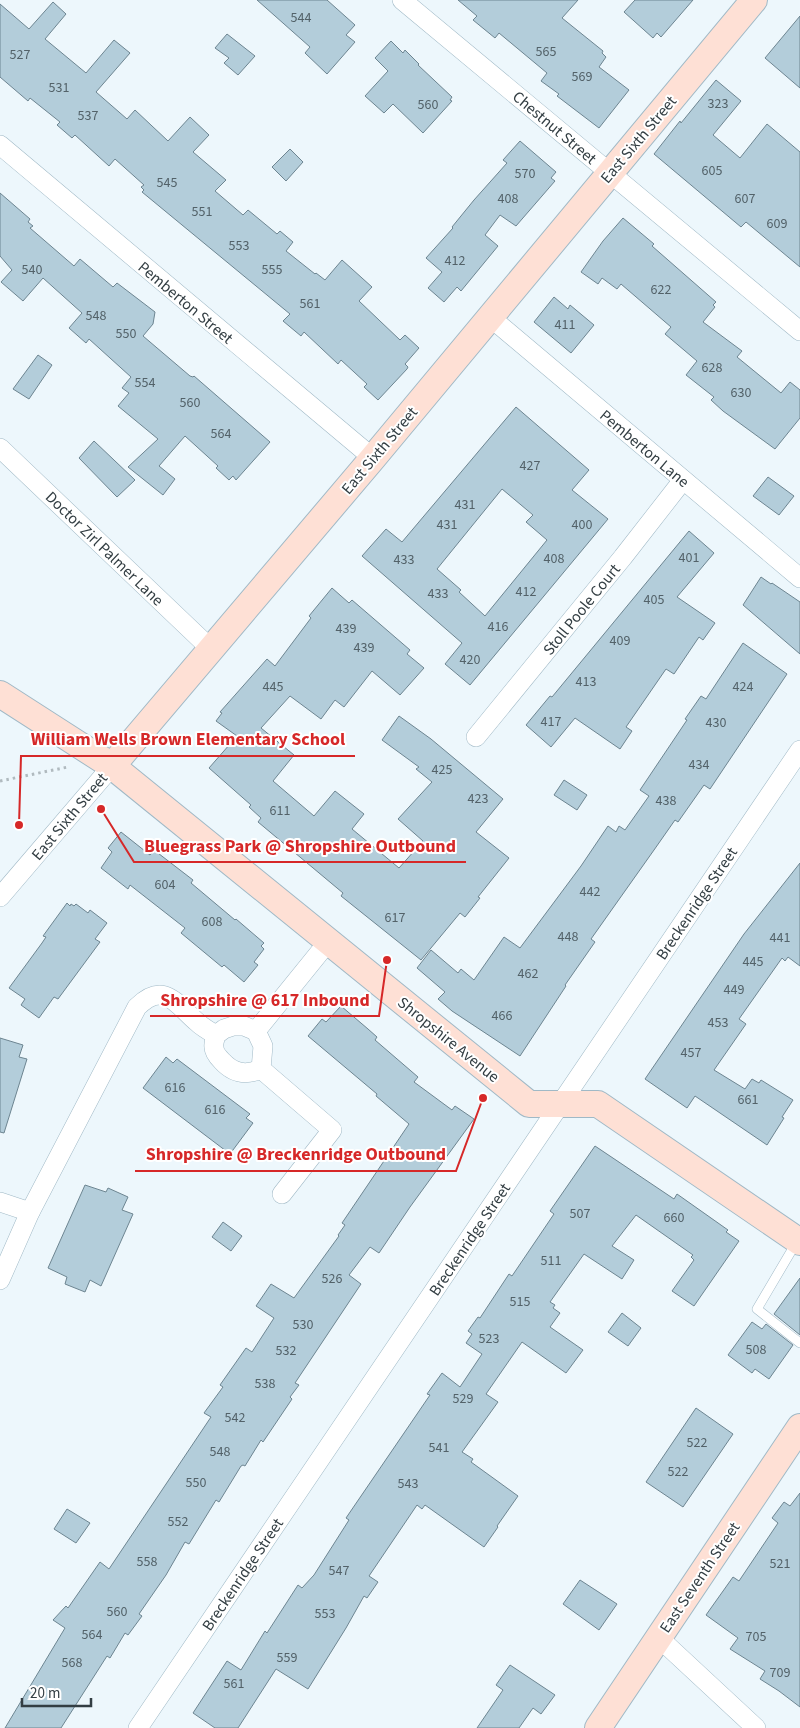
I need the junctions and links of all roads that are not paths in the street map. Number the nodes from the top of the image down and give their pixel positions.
1 (402, 0) edge
2 (754, 0) edge
3 (0, 145) edge
4 (610, 172) junction
5 (490, 318) junction
6 (800, 330) edge
7 (0, 448) edge
8 (373, 458) junction
9 (683, 480) junction
10 (800, 578) edge
11 (211, 649) junction
12 (0, 694) edge
13 (476, 737) dead end
14 (800, 750) edge
15 (112, 766) junction
16 (0, 897) edge
17 (328, 942) junction
18 (256, 1031) junction
19 (216, 1035) junction
20 (261, 1069) junction
21 (560, 1105) junction
22 (282, 1194) dead end
23 (0, 1202) edge
24 (30, 1212) junction
25 (798, 1241) edge
26 (0, 1280) edge
27 (800, 1343) edge
28 (800, 1427) edge
29 (658, 1637) junction
30 (138, 1728) edge
31 (598, 1728) edge
32 (756, 1728) edge

1 - 4 street, Chestnut Street
2 - 4 street, East Sixth Street
3 - 8 street, Pemberton Street
4 - 5 street, East Sixth Street
4 - 6 street, Chestnut Street
5 - 8 street, East Sixth Street
5 - 9 street, Pemberton Lane
7 - 11 street, Doctor Zirl Palmer Lane
8 - 11 street, East Sixth Street
9 - 10 street, Pemberton Lane
9 - 13 street, Stoll Poole Court
11 - 15 street, East Sixth Street
12 - 15 street, Shropshire Avenue
14 - 21 street, Breckenridge Street
15 - 16 street, East Sixth Street
15 - 17 street, Shropshire Avenue
17 - 18 street
17 - 21 street, Shropshire Avenue
18 - 19 street
18 - 20 street
19 - 20 street
19 - 24 street
20 - 22 street
21 - 25 street, Shropshire Avenue
21 - 30 street, Breckenridge Street
23 - 24 street
24 - 26 street
25 - 27 lane
28 - 29 street, East Seventh Street
29 - 31 street, East Seventh Street
29 - 32 street

